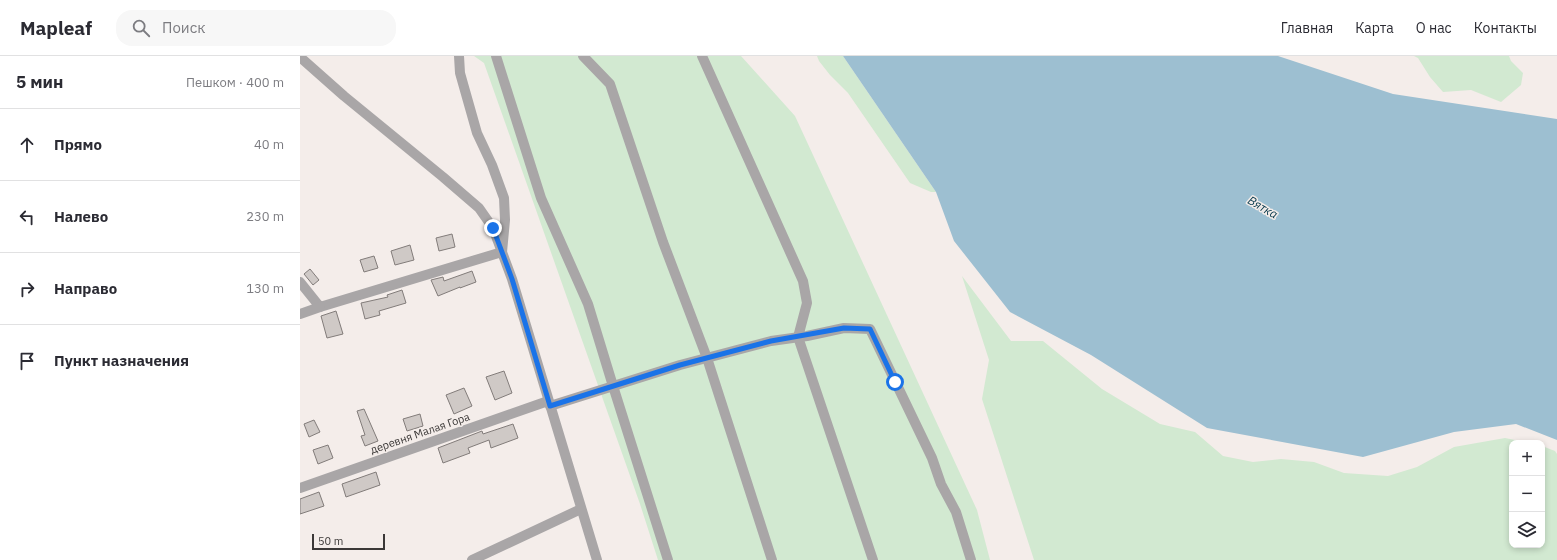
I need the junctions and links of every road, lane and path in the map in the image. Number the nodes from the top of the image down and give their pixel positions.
1 (300, 56) edge
2 (459, 56) edge
3 (496, 56) edge
4 (583, 56) edge
5 (702, 56) edge
6 (502, 252) junction
7 (300, 282) edge
8 (320, 306) junction
9 (300, 314) edge
10 (798, 337) junction
11 (707, 358) junction
12 (613, 386) junction
13 (549, 404) junction
14 (300, 488) edge
15 (581, 509) junction
16 (472, 560) edge
17 (597, 560) edge
18 (668, 560) edge
19 (772, 560) edge
20 (873, 560) edge
21 (971, 560) edge

1 - 6 street
2 - 6 street
3 - 12 street
4 - 11 street
5 - 10 street
6 - 8 street
6 - 13 street
7 - 8 street
8 - 9 street
10 - 11 street, деревня Малая Гора
10 - 20 street
10 - 21 street, деревня Малая Гора
11 - 12 street, деревня Малая Гора
11 - 19 street
12 - 13 street, деревня Малая Гора
12 - 18 street
13 - 14 street, деревня Малая Гора
13 - 15 street
15 - 16 street
15 - 17 street

